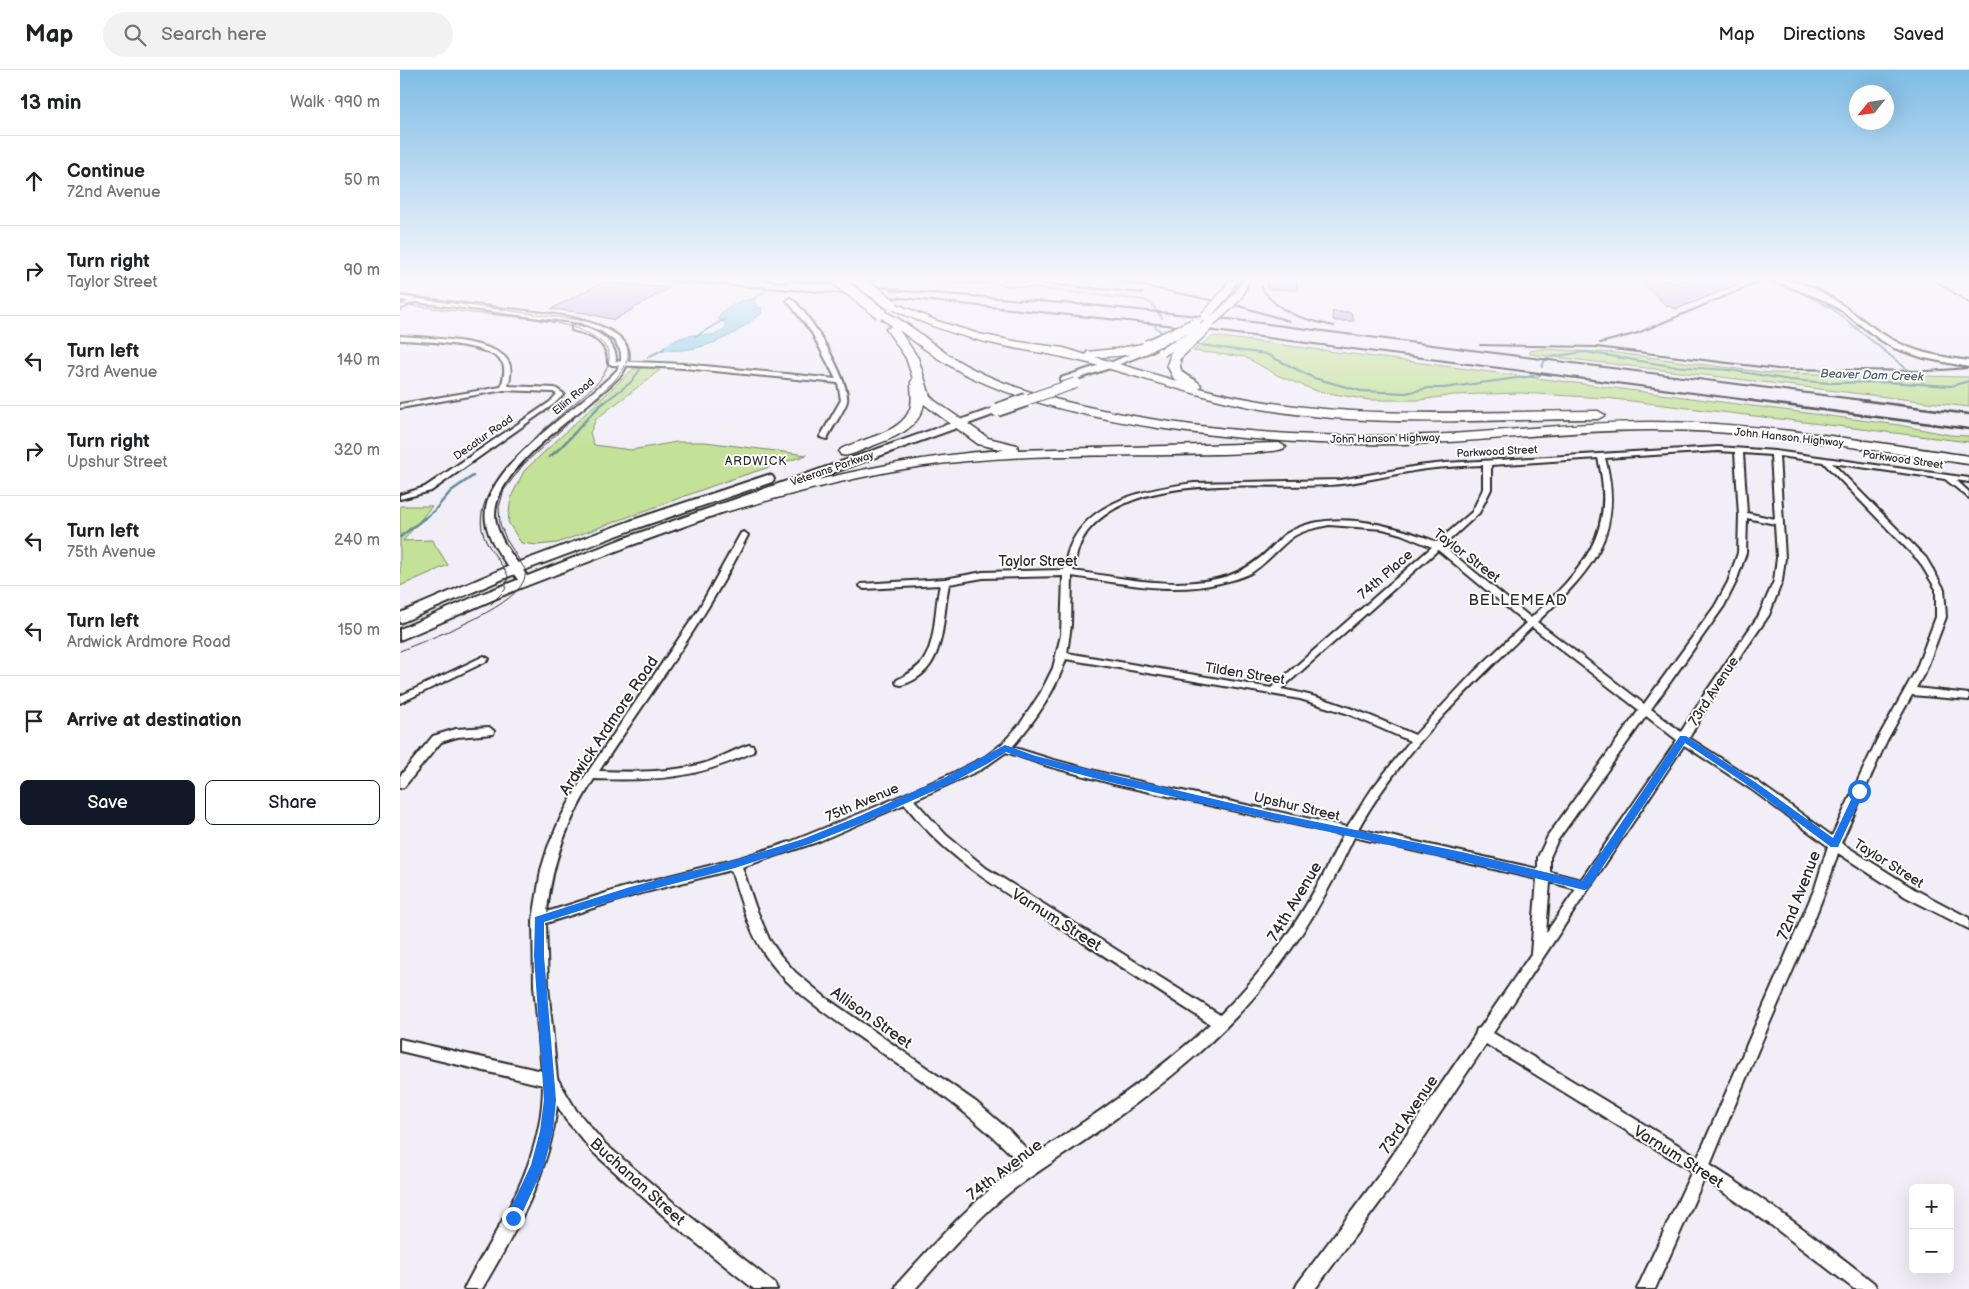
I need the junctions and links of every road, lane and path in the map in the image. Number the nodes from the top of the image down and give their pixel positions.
1 (594, 337) edge
2 (616, 337) edge
3 (818, 337) edge
4 (898, 337) edge
5 (913, 337) edge
6 (935, 337) edge
7 (971, 337) edge
8 (1169, 337) edge
9 (1188, 337) edge
10 (1195, 337) edge
11 (1882, 337) edge
12 (400, 338) edge
13 (1149, 347) junction
14 (1052, 351) junction
15 (612, 364) joint
16 (624, 364) junction
17 (1969, 364) edge
18 (1114, 366) junction
19 (916, 370) junction
20 (841, 381) junction
21 (504, 388) junction
22 (400, 406) edge
23 (1306, 411) junction
24 (1672, 418) junction
25 (954, 421) junction
26 (824, 437) dead end
27 (1419, 439) junction
28 (1969, 449) edge
29 (1739, 450) junction
30 (846, 452) junction
31 (1058, 452) junction
32 (1775, 453) junction
33 (1601, 457) junction
34 (1825, 460) junction
35 (1969, 460) edge
36 (1487, 463) junction
37 (1946, 476) junction
38 (1969, 480) edge
39 (1969, 496) edge
40 (400, 497) edge
41 (721, 508) junction
42 (1743, 515) junction
43 (1780, 523) junction
44 (744, 536) dead end
45 (1438, 546) junction
46 (517, 568) junction
47 (1068, 573) junction
48 (525, 582) junction
49 (945, 582) junction
50 (864, 586) dead end
51 (400, 618) edge
52 (1531, 622) junction
53 (400, 635) edge
54 (1062, 655) junction
55 (484, 659) dead end
56 (901, 682) dead end
57 (1273, 691) junction
58 (1908, 691) junction
59 (1969, 697) edge
60 (400, 700) edge
61 (1646, 710) junction
62 (489, 731) dead end
63 (1683, 738) junction
64 (1417, 740) junction
65 (1005, 748) junction
66 (750, 749) dead end
67 (591, 775) junction
68 (400, 784) edge
69 (907, 799) junction
70 (1351, 833) junction
71 (1835, 844) junction
72 (735, 864) junction
73 (1543, 875) junction
74 (1584, 886) junction
75 (539, 920) junction
76 (1969, 924) edge
77 (1537, 954) junction
78 (1221, 1023) junction
79 (1482, 1034) junction
80 (400, 1045) edge
81 (550, 1080) junction
82 (1032, 1166) junction
83 (1701, 1168) junction
84 (473, 1289) edge
85 (768, 1289) edge
86 (904, 1289) edge
87 (1304, 1289) edge
88 (1646, 1289) edge
89 (1868, 1289) edge

1 - 15 street
2 - 16 street
3 - 20 street
4 - 19 highway
5 - 27 highway, John Hanson Highway
6 - 24 highway, John Hanson Highway
7 - 14 highway
8 - 13 highway, bridge
9 - 18 main road, Veterans Parkway, bridge
10 - 23 highway, bridge
11 - 17 main road
12 - 21 street
13 - 14 highway
13 - 18 main road, Veterans Parkway
14 - 18 highway
15 - 16 street
16 - 20 street
16 - 46 street, Ellin Road
18 - 23 highway
18 - 25 main road, Veterans Parkway, bridge
19 - 25 highway
19 - 30 highway
20 - 26 street
21 - 22 street
21 - 40 street, Decatur Road
23 - 24 highway
24 - 28 highway, John Hanson Highway
25 - 30 main road, Veterans Parkway
25 - 31 highway
25 - 41 main road, Veterans Parkway
27 - 31 highway
27 - 35 highway, John Hanson Highway
29 - 32 street, Parkwood Street
29 - 33 street, Parkwood Street
29 - 42 street
30 - 46 main road, Veterans Parkway
31 - 41 highway
32 - 34 street, Parkwood Street
32 - 43 street, 73rd Avenue
33 - 36 street, Parkwood Street
33 - 52 street, 74th Avenue
34 - 37 street, Parkwood Street
34 - 58 street, 72nd Avenue
36 - 45 street, 74th Place
36 - 47 street, Parkwood Street
37 - 38 street, Parkwood Street
37 - 39 street
41 - 48 main road, Veterans Parkway
42 - 43 street
42 - 61 street
43 - 63 street, 73rd Avenue
44 - 67 street, Ardwick Ardmore Road
45 - 47 street, Taylor Street
45 - 52 street, Taylor Street
45 - 57 street, 74th Place
46 - 48 street, Ellin Road
46 - 51 main road, Veterans Parkway
47 - 49 street, Taylor Street
47 - 54 street, 75th Avenue
48 - 53 main road, Veterans Parkway
49 - 50 street, Taylor Street
49 - 56 street
52 - 61 street, Taylor Street
52 - 64 street, 74th Avenue
54 - 57 street, Tilden Street
54 - 65 street, 75th Avenue
55 - 60 street
57 - 64 street, Tilden Street
58 - 59 street
58 - 71 street, 72nd Avenue
61 - 63 street, Taylor Street
61 - 73 street
62 - 68 street
63 - 71 street, Taylor Street
63 - 74 street, 73rd Avenue
64 - 70 street, 74th Avenue
65 - 69 street, 75th Avenue
65 - 70 street, Upshur Street
66 - 67 street
67 - 75 street, Ardwick Ardmore Road
69 - 72 street, 75th Avenue
69 - 78 street, Varnum Street
70 - 73 street, Upshur Street
70 - 78 street, 74th Avenue
71 - 76 street, Taylor Street
71 - 83 street, 72nd Avenue
72 - 75 street, 75th Avenue
72 - 82 street, Allison Street
73 - 74 street, Upshur Street
73 - 77 street
74 - 77 street, 73rd Avenue
75 - 81 street, Ardwick Ardmore Road
77 - 79 street, 73rd Avenue
78 - 82 street, 74th Avenue
79 - 83 street, Varnum Street
79 - 87 street, 73rd Avenue
80 - 81 street
81 - 84 street, Ardwick Ardmore Road
81 - 85 street, Buchanan Street
82 - 86 street, 74th Avenue
83 - 88 street, 72nd Avenue
83 - 89 street, Varnum Street

